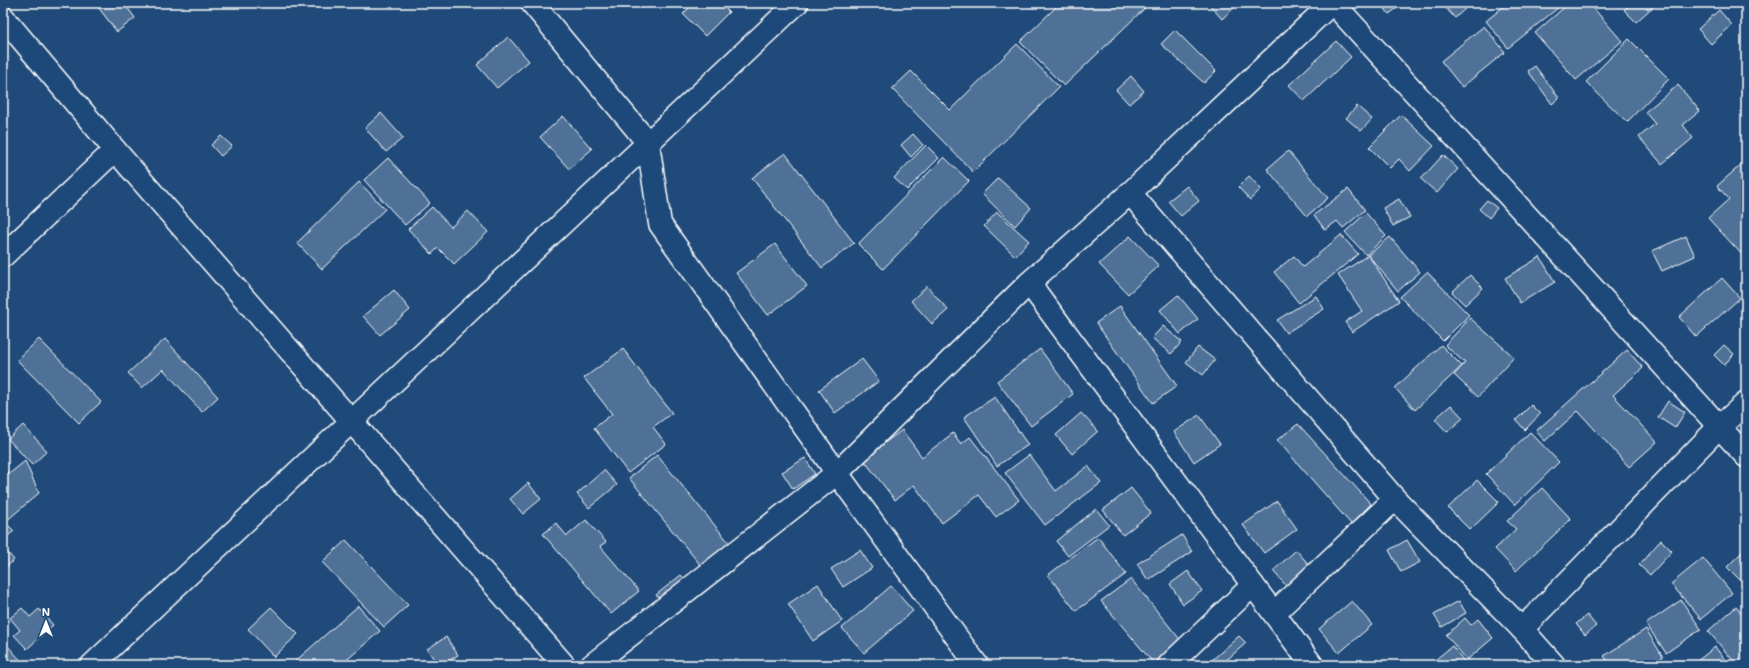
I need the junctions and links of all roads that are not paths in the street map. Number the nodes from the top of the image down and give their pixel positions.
1 (532, 3) edge
2 (797, 3) edge
3 (1332, 3) edge
4 (3, 17) edge
5 (648, 143) junction
6 (115, 150) junction
7 (1130, 193) junction
8 (3, 256) edge
9 (1029, 283) junction
10 (1746, 403) edge
11 (351, 422) junction
12 (1719, 427) junction
13 (1746, 456) edge
14 (837, 473) junction
15 (1395, 500) junction
16 (1253, 585) junction
17 (1274, 613) junction
18 (1522, 629) junction
19 (92, 665) edge
20 (564, 665) edge
21 (592, 665) edge
22 (977, 665) edge
23 (1169, 665) edge
24 (1312, 665) edge
25 (1554, 665) edge

1 - 5 street
2 - 5 street
3 - 7 street
3 - 12 street
4 - 6 street
5 - 11 street
5 - 14 street
6 - 8 street
6 - 11 street
7 - 9 street
7 - 15 street
9 - 14 street
9 - 16 street
10 - 12 street
11 - 19 street
11 - 20 street
12 - 13 street
12 - 18 street
14 - 21 street
14 - 22 street
15 - 17 street
15 - 18 street
16 - 17 street
16 - 23 street
17 - 24 street
18 - 25 street

